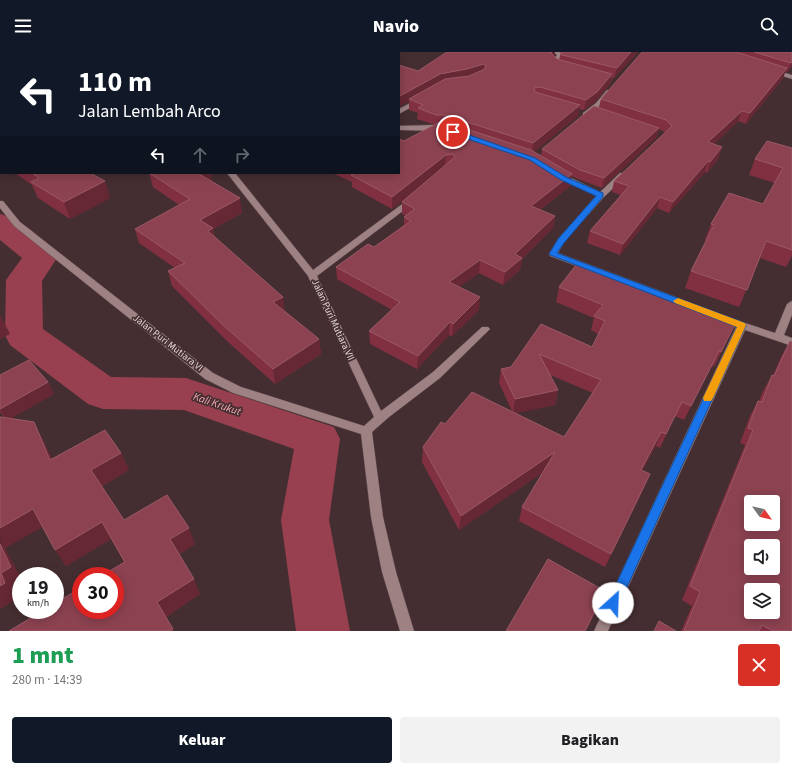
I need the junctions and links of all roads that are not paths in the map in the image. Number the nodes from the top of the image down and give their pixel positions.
1 (556, 52) edge
2 (566, 69) edge
3 (766, 70) edge
4 (792, 77) edge
5 (611, 87) edge
6 (424, 97) edge
7 (400, 111) edge
8 (586, 114) edge
9 (400, 128) edge
10 (453, 132) edge
11 (629, 169) edge
12 (550, 171) edge
13 (232, 174) edge
14 (418, 195) edge
15 (601, 195) junction
16 (0, 203) edge
17 (312, 275) junction
18 (683, 303) edge
19 (792, 304) edge
20 (712, 314) edge
21 (742, 325) junction
22 (485, 329) dead end
23 (778, 337) junction
24 (792, 342) edge
25 (379, 417) junction
26 (366, 431) junction
27 (407, 631) edge
28 (600, 631) edge

1 - 2 street
3 - 4 street
5 - 8 street
6 - 7 street
9 - 10 street
11 - 15 street
12 - 15 street
13 - 17 street, Jalan Puri Mutiara VII
14 - 17 street
15 - 18 street
16 - 26 street, Jalan Puri Mutiara VI
17 - 25 street, Jalan Puri Mutiara VII
19 - 23 street
20 - 21 street
21 - 23 street
21 - 28 street
22 - 25 street
23 - 24 street
25 - 26 street
26 - 27 street

